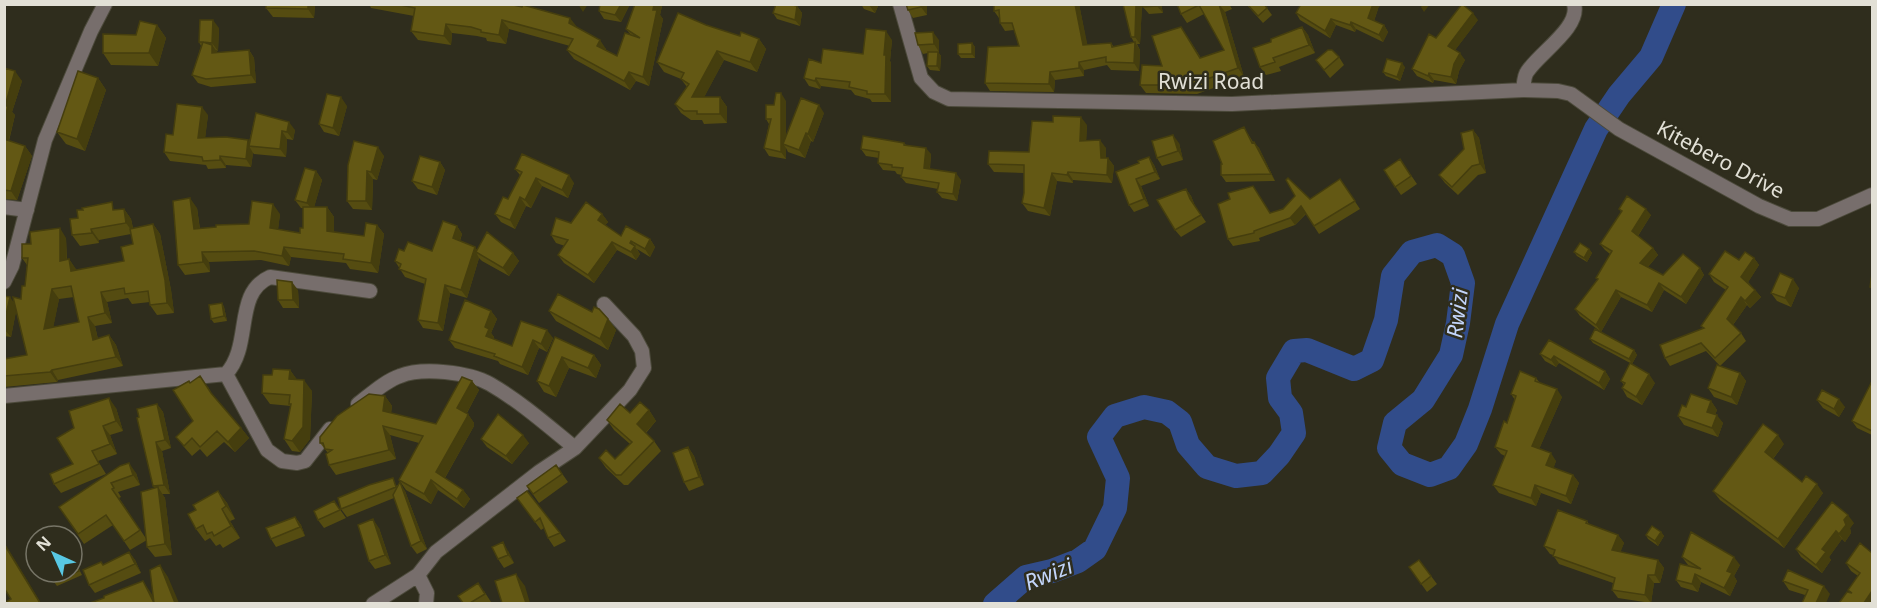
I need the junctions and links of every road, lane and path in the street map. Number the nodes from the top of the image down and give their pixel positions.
1 (105, 4) edge
2 (900, 4) edge
3 (1574, 4) edge
4 (1523, 90) junction
5 (1583, 102) joint
6 (1872, 195) edge
7 (4, 207) edge
8 (27, 210) junction
9 (4, 282) edge
10 (370, 291) dead end
11 (604, 304) dead end
12 (226, 374) junction
13 (4, 396) edge
14 (351, 410) edge
15 (335, 421) edge
16 (575, 448) junction
17 (418, 575) junction
18 (373, 603) edge
19 (426, 603) edge

1 - 8 street
2 - 4 street, Rwizi Road
3 - 4 street
4 - 5 street, Rwizi Road
5 - 6 street, Kitebero Drive
7 - 8 street
8 - 9 street
10 - 12 street
11 - 16 street
12 - 13 street
12 - 15 street
14 - 16 street
16 - 17 street
17 - 18 street
17 - 19 street

